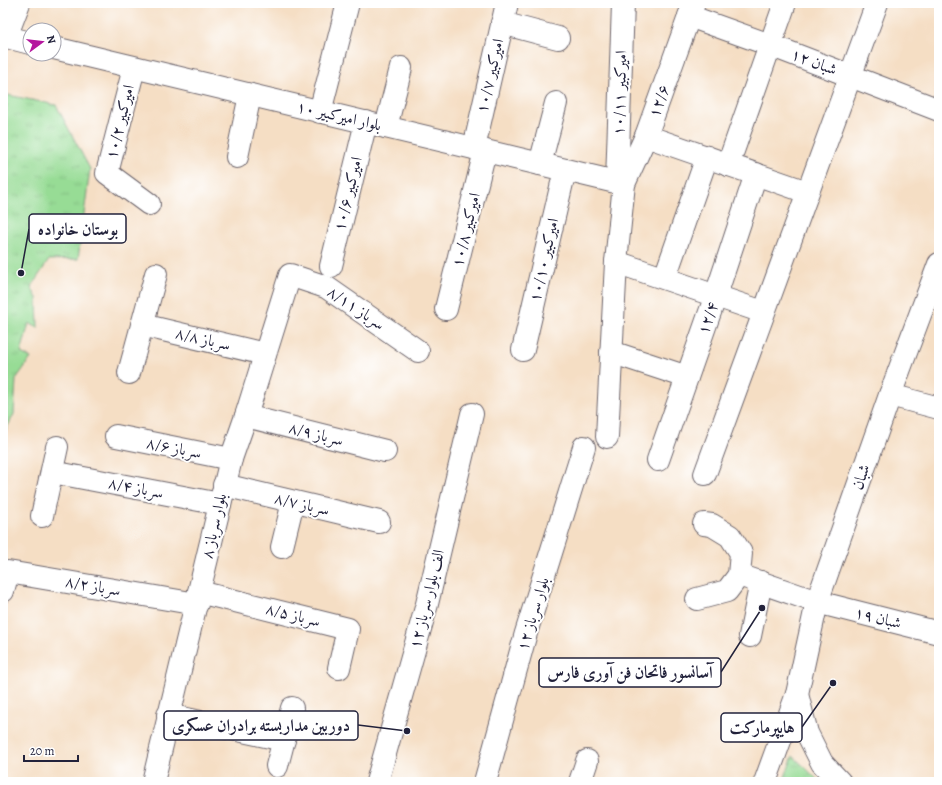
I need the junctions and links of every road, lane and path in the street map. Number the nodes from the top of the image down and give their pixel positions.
1 (19, 3) edge
2 (348, 3) edge
3 (623, 3) edge
4 (785, 3) edge
5 (877, 3) edge
6 (691, 10) edge
7 (505, 13) edge
8 (5, 37) edge
9 (558, 38) dead end
10 (22, 41) edge
11 (770, 45) junction
12 (62, 50) edge
13 (134, 68) junction
14 (401, 68) dead end
15 (849, 76) junction
16 (250, 95) junction
17 (556, 103) dead end
18 (939, 110) edge
19 (320, 112) junction
20 (376, 125) junction
21 (646, 136) junction
22 (479, 150) junction
23 (237, 157) dead end
24 (707, 158) junction
25 (540, 164) junction
26 (728, 165) junction
27 (565, 170) junction
28 (756, 174) junction
29 (621, 183) junction
30 (807, 192) junction
31 (149, 204) dead end
32 (616, 262) junction
33 (331, 266) dead end
34 (938, 268) edge
35 (156, 274) dead end
36 (290, 274) joint
37 (665, 277) junction
38 (716, 295) junction
39 (446, 309) dead end
40 (763, 312) junction
41 (142, 325) junction
42 (523, 350) dead end
43 (418, 351) dead end
44 (611, 352) junction
45 (264, 354) junction
46 (129, 372) dead end
47 (688, 377) junction
48 (890, 395) junction
49 (939, 408) edge
50 (472, 414) dead end
51 (246, 416) junction
52 (116, 436) dead end
53 (606, 437) dead end
54 (57, 447) dead end
55 (584, 447) dead end
56 (385, 451) dead end
57 (231, 459) junction
58 (658, 460) dead end
59 (52, 472) junction
60 (705, 474) dead end
61 (222, 495) junction
62 (293, 502) junction
63 (42, 516) dead end
64 (379, 522) dead end
65 (704, 524) dead end
66 (282, 547) dead end
67 (739, 575) junction
68 (761, 582) junction
69 (3, 591) edge
70 (198, 598) junction
71 (697, 599) dead end
72 (818, 602) junction
73 (939, 634) edge
74 (750, 636) dead end
75 (339, 668) dead end
76 (797, 694) junction
77 (292, 708) dead end
78 (168, 715) junction
79 (284, 740) junction
80 (587, 761) dead end
81 (277, 766) dead end
82 (153, 782) edge
83 (377, 782) edge
84 (484, 782) edge
85 (580, 782) edge
86 (765, 782) edge
87 (840, 782) edge

1 - 8 street
2 - 19 street
3 - 29 street, ۱۰/۱۱ امیرکبیر
4 - 11 street
5 - 15 street
6 - 11 street, ۱۲ شبان
6 - 21 street, ۱۲/۶
7 - 9 street
7 - 22 street, ۱۰/۷ امیرکبیر
8 - 10 street
11 - 15 street, ۱۲ شبان
11 - 26 street
12 - 13 street, ۱۰ بلوار امیرکبیر
13 - 16 street, ۱۰ بلوار امیرکبیر
13 - 31 street, ۱۰/۲ امیرکبیر
14 - 20 street, ۱۰/۶ امیرکبیر
15 - 18 street, ۱۲ شبان
15 - 30 street
16 - 19 street, ۱۰ بلوار امیرکبیر
16 - 23 street
17 - 25 street
19 - 20 street, ۱۰ بلوار امیرکبیر
20 - 22 street, ۱۰ بلوار امیرکبیر
20 - 33 street, ۱۰/۶ امیرکبیر
21 - 24 street
21 - 29 street, ۱۲/۶
22 - 25 street, ۱۰ بلوار امیرکبیر
22 - 39 street, ۱۰/۸ امیرکبیر
24 - 26 street
24 - 37 street
25 - 27 street, ۱۰ بلوار امیرکبیر
26 - 28 street
27 - 29 street, ۱۰ بلوار امیرکبیر
27 - 42 street, ۱۰/۱۰ امیرکبیر
28 - 30 street
28 - 38 street, ۱۲/۴
29 - 32 street
30 - 40 street
32 - 37 street
32 - 44 street
34 - 48 street, شبان
35 - 41 street
36 - 43 street, ۸/۱۱ سرباز
36 - 45 street, ۸ بلوار سرباز
37 - 38 street
38 - 40 street
38 - 47 street, ۱۲/۴
40 - 60 street
41 - 45 street, ۸/۸ سرباز
41 - 46 street
44 - 47 street
44 - 53 street
45 - 51 street, ۸ بلوار سرباز
47 - 58 street, ۱۲/۴
48 - 49 street
48 - 72 street, شبان
50 - 83 street, ۱۲ الف بلوار سرباز
51 - 56 street, ۸/۹ سرباز
51 - 57 street, ۸ بلوار سرباز
52 - 57 street, ۸/۶ سرباز
54 - 59 street
55 - 84 street, ۱۲ بلوار سرباز
57 - 61 street, ۸ بلوار سرباز
59 - 61 street, ۸/۴ سرباز
59 - 63 street
61 - 62 street, ۸/۷ سرباز
61 - 70 street, ۸ بلوار سرباز
62 - 64 street, ۸/۷ سرباز
62 - 66 street
65 - 67 street
67 - 68 street, ۱۹ شبان
67 - 71 street
68 - 72 street, ۱۹ شبان
68 - 74 street
69 - 70 street, ۸/۲ سرباز
70 - 75 street, ۸/۵ سرباز
70 - 78 street, ۸ بلوار سرباز
72 - 73 street, ۱۹ شبان
72 - 76 street, شبان
76 - 86 street, شبان
76 - 87 street
77 - 79 street
78 - 79 street
78 - 82 street, ۸ بلوار سرباز
79 - 81 street
80 - 85 street

